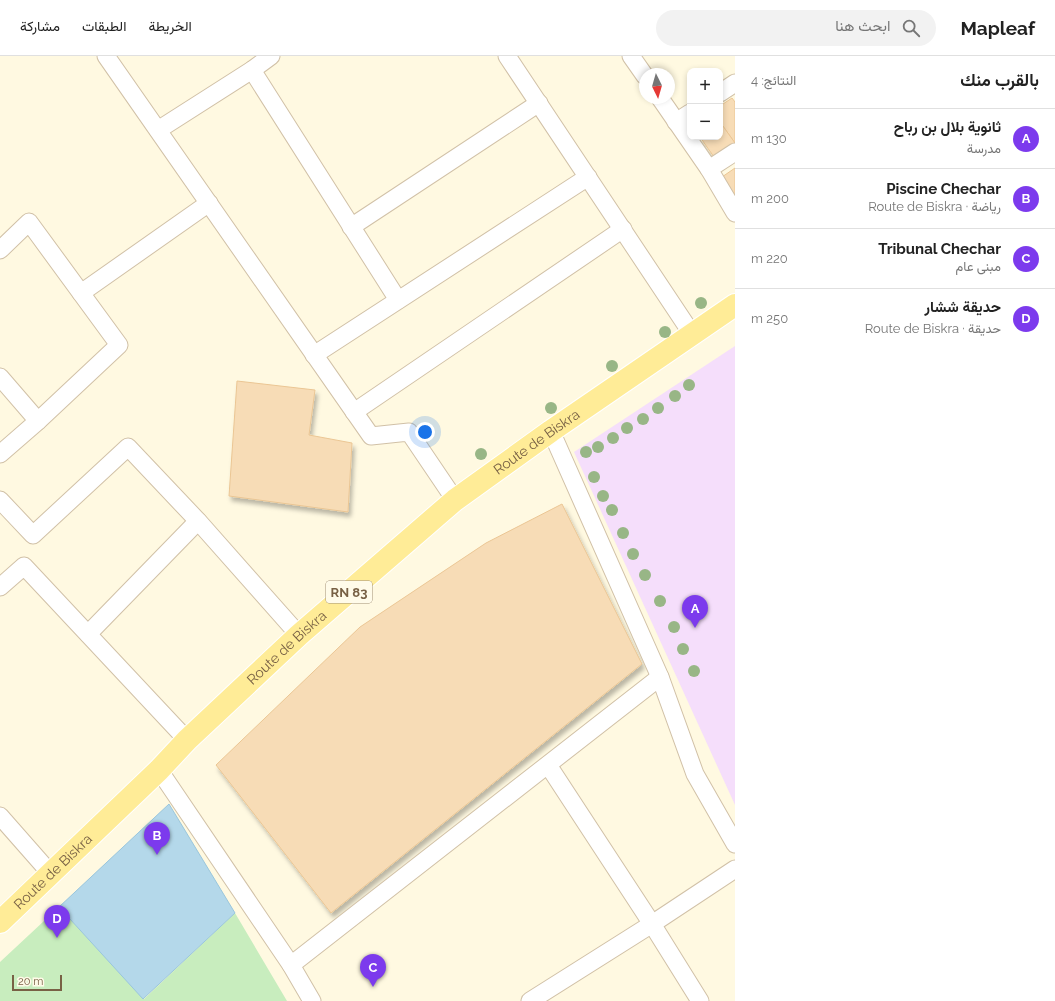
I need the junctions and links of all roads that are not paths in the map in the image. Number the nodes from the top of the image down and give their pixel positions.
1 (106, 56) edge
2 (271, 56) edge
3 (507, 56) edge
4 (631, 56) edge
5 (639, 68) edge
6 (252, 70) junction
7 (735, 83) edge
8 (723, 91) edge
9 (539, 103) junction
10 (667, 104) edge
11 (683, 118) edge
12 (158, 130) junction
13 (735, 152) edge
14 (709, 169) junction
15 (588, 177) junction
16 (209, 203) junction
17 (735, 213) edge
18 (351, 227) junction
19 (623, 229) junction
20 (0, 250) edge
21 (82, 293) junction
22 (398, 300) junction
23 (735, 305) edge
24 (692, 334) junction
25 (314, 355) junction
26 (0, 377) edge
27 (354, 412) junction
28 (38, 421) junction
29 (551, 432) junction
30 (0, 454) edge
31 (0, 500) edge
32 (455, 500) junction
33 (198, 521) junction
34 (0, 587) edge
35 (88, 634) junction
36 (299, 635) junction
37 (660, 677) junction
38 (187, 740) junction
39 (548, 765) junction
40 (159, 770) junction
41 (0, 816) edge
42 (735, 844) edge
43 (735, 870) edge
44 (51, 874) junction
45 (0, 922) edge
46 (652, 924) junction
47 (291, 965) junction
48 (312, 1001) edge
49 (530, 1001) edge
50 (700, 1001) edge

1 - 12 street
2 - 6 street
3 - 9 street
4 - 5 street
6 - 12 street
6 - 18 street
7 - 8 street
9 - 15 street
9 - 18 street
10 - 11 street
11 - 14 street
12 - 16 street
13 - 14 street
14 - 17 street
15 - 19 street
15 - 22 street
16 - 21 street
16 - 25 street
18 - 22 street
19 - 24 street
19 - 27 street
20 - 21 street
21 - 28 street
22 - 25 street
23 - 24 main road, Route de Biskra / RN 83
24 - 29 main road, Route de Biskra / RN 83
25 - 27 street
26 - 28 street
27 - 32 street
28 - 30 street
29 - 32 main road, Route de Biskra / RN 83
29 - 37 street
31 - 33 street
32 - 36 main road, Route de Biskra / RN 83
33 - 35 street
33 - 36 street
34 - 35 street
35 - 38 street
36 - 38 main road, Route de Biskra / RN 83
37 - 39 street
37 - 42 street
38 - 40 main road, Route de Biskra / RN 83
39 - 46 street
39 - 47 street
40 - 44 main road, Route de Biskra / RN 83
40 - 47 street
41 - 44 street
43 - 46 street
44 - 45 main road, Route de Biskra / RN 83
46 - 49 street
46 - 50 street
47 - 48 street

